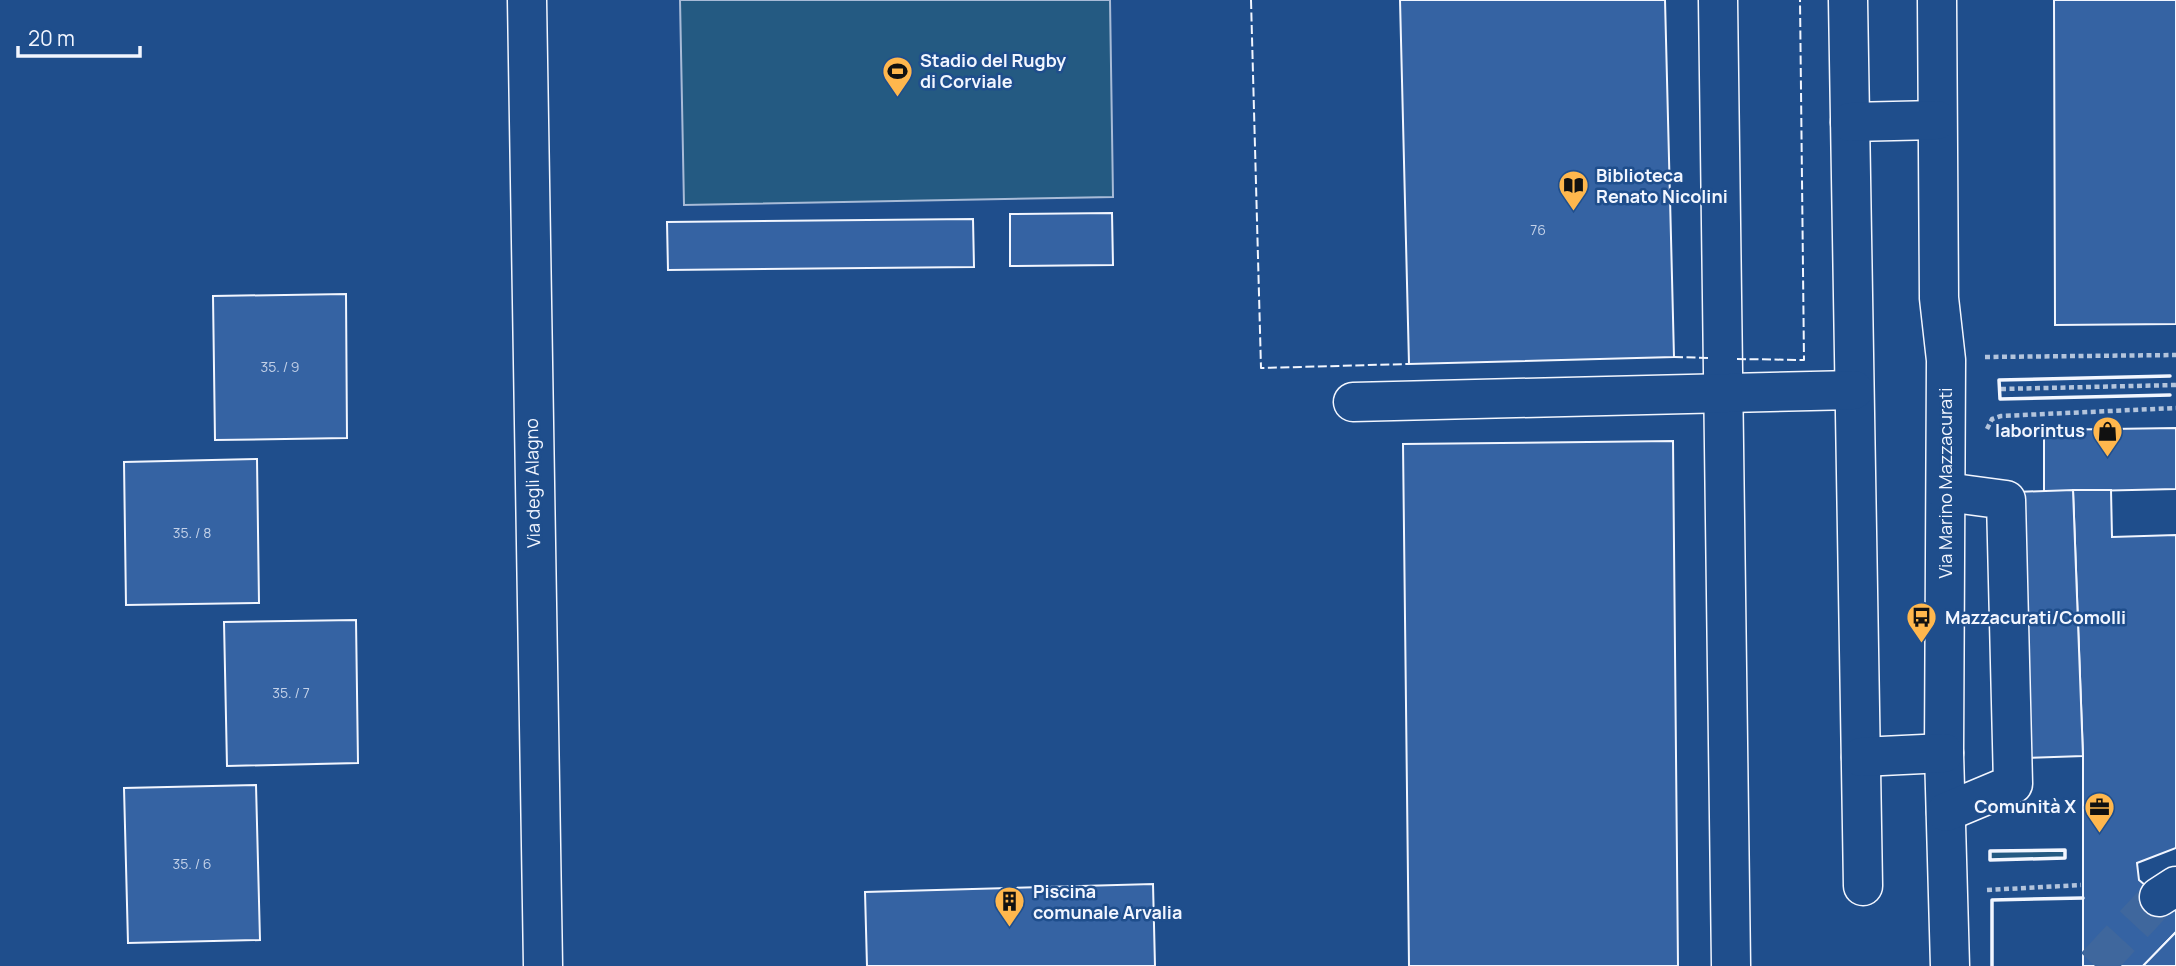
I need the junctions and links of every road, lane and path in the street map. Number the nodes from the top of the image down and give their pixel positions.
1 (527, 0) edge
2 (1718, 0) edge
3 (1849, 0) edge
4 (1937, 0) edge
5 (1937, 120) junction
6 (1850, 122) junction
7 (1984, 346) dead end
8 (2176, 355) edge
9 (2176, 385) edge
10 (2001, 389) dead end
11 (1854, 390) junction
12 (1723, 392) junction
13 (1353, 402) dead end
14 (2176, 408) edge
15 (1946, 475) junction
16 (1944, 752) junction
17 (1861, 757) junction
18 (1946, 812) junction
19 (2081, 885) dead end
20 (1863, 886) dead end
21 (1948, 892) junction
22 (1731, 965) edge
23 (543, 966) edge
24 (1950, 966) edge

1 - 23 street, Via degli Alagno
2 - 12 street
3 - 6 street
4 - 5 street, Via Marino Mazzacurati
5 - 6 street
5 - 15 street, Via Marino Mazzacurati
6 - 11 street
7 - 8 path
9 - 10 path
11 - 12 street
11 - 17 street
12 - 13 street
12 - 22 street
14 - 15 path
15 - 16 street, Via Marino Mazzacurati
15 - 18 street
16 - 17 street
16 - 18 street, Via Marino Mazzacurati
17 - 20 street
18 - 21 street, Via Marino Mazzacurati
19 - 21 path
21 - 24 street, Via Marino Mazzacurati

